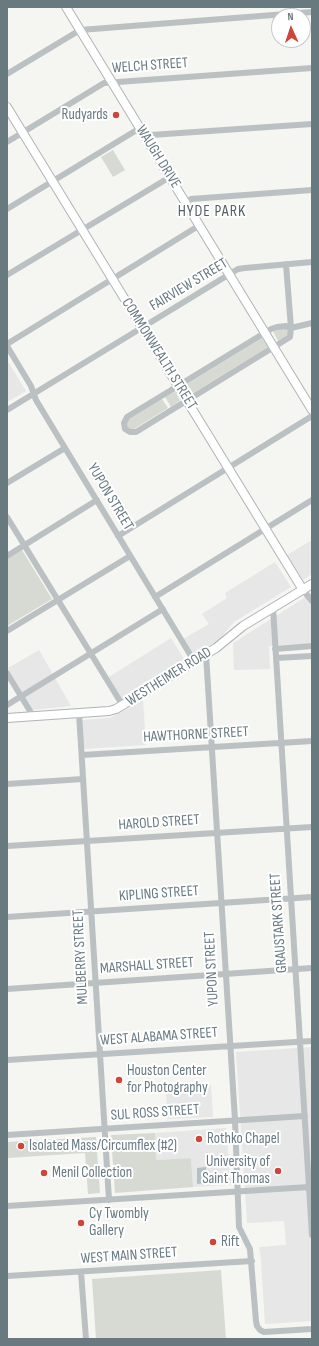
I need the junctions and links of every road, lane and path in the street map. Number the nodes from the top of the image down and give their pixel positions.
1 (66, 7) edge
2 (312, 12) edge
3 (80, 30) junction
4 (312, 68) edge
5 (7, 74) edge
6 (112, 82) junction
7 (7, 107) edge
8 (312, 124) edge
9 (140, 128) junction
10 (23, 132) junction
11 (145, 137) junction
12 (7, 142) edge
13 (170, 177) junction
14 (52, 182) junction
15 (312, 190) edge
16 (186, 202) junction
17 (7, 210) edge
18 (200, 226) junction
19 (83, 230) junction
20 (312, 262) edge
21 (286, 264) junction
22 (229, 274) junction
23 (7, 276) edge
24 (112, 279) junction
25 (312, 323) edge
26 (143, 328) junction
27 (291, 328) junction
28 (265, 333) junction
29 (7, 345) edge
30 (273, 348) junction
31 (179, 386) junction
32 (34, 394) junction
33 (187, 399) junction
34 (7, 410) edge
35 (312, 410) edge
36 (312, 416) edge
37 (65, 448) junction
38 (228, 467) junction
39 (7, 483) edge
40 (97, 500) junction
41 (312, 500) edge
42 (7, 517) edge
43 (265, 528) junction
44 (118, 536) junction
45 (24, 545) junction
46 (7, 556) edge
47 (130, 556) junction
48 (312, 584) edge
49 (303, 590) junction
50 (155, 597) junction
51 (58, 600) junction
52 (312, 601) edge
53 (273, 608) junction
54 (163, 609) junction
55 (7, 631) edge
56 (312, 646) edge
57 (275, 649) junction
58 (91, 654) junction
59 (206, 654) junction
60 (312, 656) edge
61 (276, 658) junction
62 (194, 661) junction
63 (7, 673) edge
64 (21, 696) junction
65 (7, 705) edge
66 (123, 706) junction
67 (79, 713) junction
68 (34, 716) junction
69 (7, 718) edge
70 (312, 741) edge
71 (281, 743) junction
72 (210, 747) junction
73 (82, 755) junction
74 (83, 779) junction
75 (7, 784) edge
76 (312, 827) edge
77 (286, 828) junction
78 (216, 833) junction
79 (87, 841) junction
80 (7, 846) edge
81 (312, 897) edge
82 (291, 898) junction
83 (221, 903) junction
84 (91, 911) junction
85 (7, 917) edge
86 (312, 968) edge
87 (295, 969) junction
88 (225, 975) junction
89 (96, 983) junction
90 (7, 989) edge
91 (312, 1040) edge
92 (300, 1041) junction
93 (229, 1046) junction
94 (100, 1054) junction
95 (7, 1060) edge
96 (304, 1116) junction
97 (235, 1120) junction
98 (104, 1129) junction
99 (7, 1135) edge
100 (309, 1187) junction
101 (238, 1192) junction
102 (109, 1200) junction
103 (7, 1206) edge
104 (312, 1236) edge
105 (252, 1260) junction
106 (82, 1272) junction
107 (7, 1276) edge
108 (312, 1329) edge
109 (86, 1339) edge

1 - 3 main road, WAUGH DRIVE
2 - 3 street
3 - 5 street
3 - 6 main road, WAUGH DRIVE
4 - 6 street, WELCH STREET
6 - 9 main road, WAUGH DRIVE
6 - 10 street, WELCH STREET
7 - 10 main road, COMMONWEALTH STREET
8 - 11 street
9 - 11 main road, WAUGH DRIVE
9 - 14 street
10 - 12 street, WELCH STREET
10 - 14 main road, COMMONWEALTH STREET
11 - 13 main road, WAUGH DRIVE
13 - 16 main road, WAUGH DRIVE
13 - 19 street
14 - 17 street
14 - 19 main road, COMMONWEALTH STREET
15 - 16 street
16 - 18 main road, WAUGH DRIVE
18 - 22 main road, WAUGH DRIVE
18 - 24 street
19 - 23 street
19 - 24 main road, COMMONWEALTH STREET
20 - 21 street, FAIRVIEW STREET
21 - 22 street, FAIRVIEW STREET
21 - 27 street
22 - 26 street, FAIRVIEW STREET
22 - 28 main road, WAUGH DRIVE
24 - 26 main road, COMMONWEALTH STREET
24 - 29 street
25 - 27 street
26 - 31 main road, COMMONWEALTH STREET
26 - 32 street, FAIRVIEW STREET
27 - 28 street
27 - 30 street
28 - 30 main road, WAUGH DRIVE
28 - 31 street
29 - 32 street, YUPON STREET
30 - 33 street
30 - 35 main road, WAUGH DRIVE
31 - 33 main road, COMMONWEALTH STREET
31 - 33 street
32 - 34 street, FAIRVIEW STREET
32 - 37 street, YUPON STREET
33 - 38 main road, COMMONWEALTH STREET
36 - 38 street
37 - 39 street
37 - 40 street, YUPON STREET
38 - 43 main road, COMMONWEALTH STREET
38 - 44 street
40 - 44 street, YUPON STREET
40 - 45 street
41 - 43 street
42 - 45 street
43 - 49 main road, COMMONWEALTH STREET
43 - 50 street
44 - 47 street, YUPON STREET
45 - 46 street
45 - 51 street
47 - 50 street, YUPON STREET
47 - 51 street
48 - 49 main road, WESTHEIMER ROAD
49 - 52 street, COMMONWEALTH STREET
49 - 53 main road, WESTHEIMER ROAD
50 - 54 street, YUPON STREET
51 - 55 street
51 - 58 street
53 - 57 street, GRAUSTARK STREET
53 - 59 main road, WESTHEIMER ROAD
54 - 58 street
54 - 62 street, YUPON STREET
56 - 57 street
57 - 61 street, GRAUSTARK STREET
58 - 64 street
58 - 66 street
59 - 62 main road, WESTHEIMER ROAD
59 - 72 street, YUPON STREET
60 - 61 street
61 - 71 street, GRAUSTARK STREET
62 - 66 main road, WESTHEIMER ROAD
63 - 64 street
64 - 65 street
64 - 68 street
66 - 67 main road, WESTHEIMER ROAD
67 - 68 main road, WESTHEIMER ROAD
67 - 73 street, MULBERRY STREET
68 - 69 main road, WESTHEIMER ROAD
70 - 71 street, HAWTHORNE STREET
71 - 72 street, HAWTHORNE STREET
71 - 77 street, GRAUSTARK STREET
72 - 73 street, HAWTHORNE STREET
72 - 78 street, YUPON STREET
73 - 74 street, MULBERRY STREET
74 - 75 street
74 - 79 street, MULBERRY STREET
76 - 77 street, HAROLD STREET
77 - 78 street, HAROLD STREET
77 - 82 street, GRAUSTARK STREET
78 - 79 street, HAROLD STREET
78 - 83 street, YUPON STREET
79 - 80 street, HAROLD STREET
79 - 84 street, MULBERRY STREET
81 - 82 street, KIPLING STREET
82 - 83 street, KIPLING STREET
82 - 87 street, GRAUSTARK STREET
83 - 84 street, KIPLING STREET
83 - 88 street, YUPON STREET
84 - 85 street, KIPLING STREET
84 - 89 street, MULBERRY STREET
86 - 87 street, MARSHALL STREET
87 - 88 street, MARSHALL STREET
87 - 92 street, GRAUSTARK STREET
88 - 89 street, MARSHALL STREET
88 - 93 street, YUPON STREET
89 - 90 street, MARSHALL STREET
89 - 94 street, MULBERRY STREET
91 - 92 street, WEST ALABAMA STREET
92 - 93 street, WEST ALABAMA STREET
92 - 96 street, GRAUSTARK STREET
93 - 94 street, WEST ALABAMA STREET
93 - 97 street, YUPON STREET
94 - 95 street, WEST ALABAMA STREET
94 - 98 street, MULBERRY STREET
96 - 97 street, SUL ROSS STREET
96 - 100 street, GRAUSTARK STREET
97 - 98 street, SUL ROSS STREET
97 - 101 street, YUPON STREET
98 - 99 street, SUL ROSS STREET
98 - 102 street, MULBERRY STREET
100 - 101 street
100 - 104 street, GRAUSTARK STREET
101 - 102 street
101 - 105 street, YUPON STREET
102 - 103 street
105 - 106 street, WEST MAIN STREET
105 - 108 street, YUPON STREET
106 - 107 street, WEST MAIN STREET
106 - 109 street

